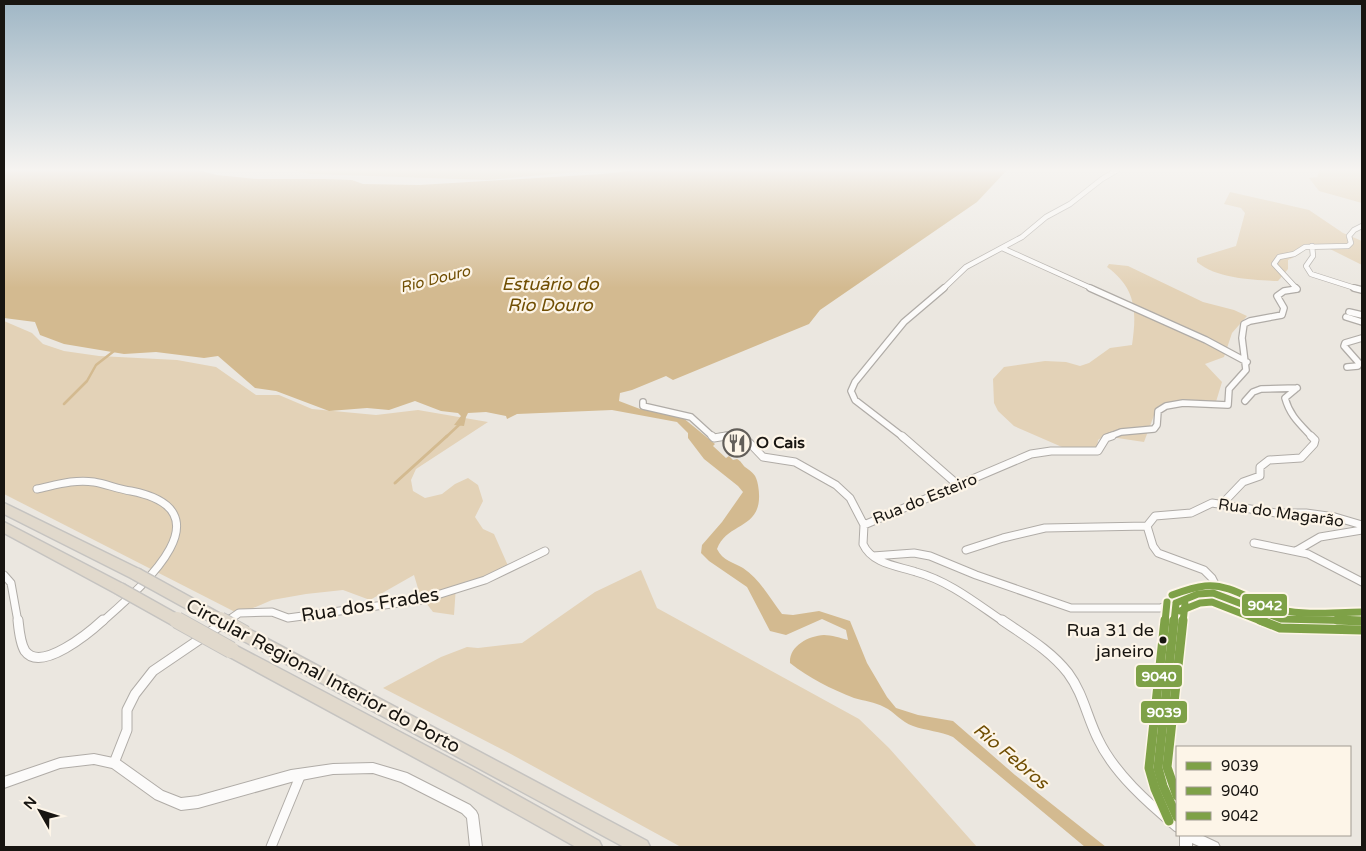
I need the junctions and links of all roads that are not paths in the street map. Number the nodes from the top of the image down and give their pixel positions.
1 (1061, 209) edge
2 (1362, 226) edge
3 (1312, 246) junction
4 (1002, 248) junction
5 (1362, 290) edge
6 (1362, 315) edge
7 (1362, 322) edge
8 (1362, 338) edge
9 (1247, 362) junction
10 (1347, 367) dead end
11 (643, 402) dead end
12 (1245, 402) dead end
13 (958, 485) junction
14 (38, 489) dead end
15 (1222, 504) junction
16 (4, 508) edge
17 (864, 525) junction
18 (1362, 525) edge
19 (1147, 526) junction
20 (4, 528) edge
21 (1362, 530) edge
22 (1254, 543) dead end
23 (966, 550) dead end
24 (545, 551) dead end
25 (1296, 551) junction
26 (872, 556) junction
27 (4, 575) edge
28 (1362, 582) edge
29 (1221, 596) junction
30 (1176, 603) junction
31 (1362, 621) edge
32 (114, 763) junction
33 (301, 774) junction
34 (4, 783) edge
35 (1176, 815) edge
36 (1176, 826) edge
37 (1189, 836) edge
38 (272, 847) edge
39 (476, 847) edge
40 (593, 847) edge
41 (641, 847) edge
42 (1214, 847) edge

1 - 4 street
2 - 3 street
3 - 5 street
3 - 9 street
4 - 9 street
4 - 13 street
6 - 7 street
8 - 10 street
9 - 13 street, Rua do Esteiro
11 - 17 street, Rua do Esteiro
12 - 15 street
13 - 17 street, Rua do Esteiro
14 - 27 street
15 - 18 street, Rua do Magarão
15 - 19 street, Rua do Magarão
16 - 41 highway, Circular Regional Interior do Porto, bridge
17 - 26 street
19 - 23 street
19 - 29 street
20 - 40 highway, Circular Regional Interior do Porto, bridge
21 - 25 street
22 - 25 street
24 - 32 street, Rua dos Frades
25 - 28 street
26 - 30 street
26 - 36 street
29 - 30 street
29 - 31 street
30 - 35 street
32 - 33 street
32 - 34 street
33 - 38 street
33 - 39 street
37 - 42 street

